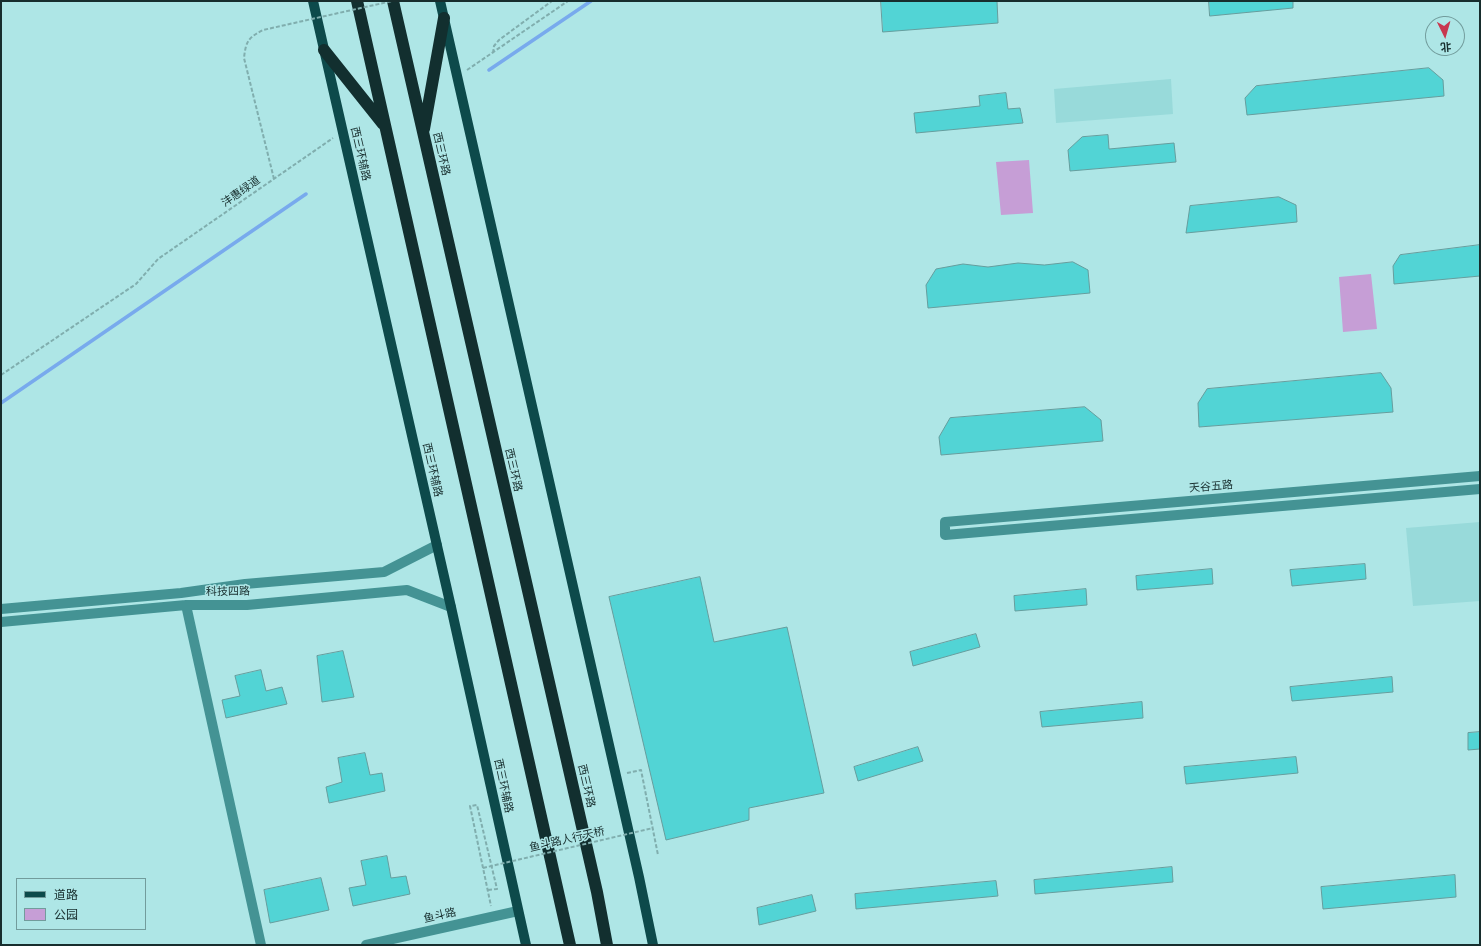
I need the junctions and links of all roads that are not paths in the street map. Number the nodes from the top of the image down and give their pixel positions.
1 (313, 1) edge
2 (357, 1) edge
3 (392, 1) edge
4 (440, 1) edge
5 (444, 18) junction
6 (324, 50) junction
7 (385, 127) junction
8 (423, 134) junction
9 (1480, 476) edge
10 (1480, 489) edge
11 (437, 545) junction
12 (186, 605) junction
13 (452, 607) junction
14 (1, 609) edge
15 (1, 622) edge
16 (518, 910) junction
17 (261, 945) edge
18 (366, 945) edge
19 (526, 945) edge
20 (570, 945) edge
21 (607, 945) edge
22 (653, 945) edge

1 - 6 main road, 西三环辅路
2 - 7 highway
3 - 8 highway, 西三环路
4 - 5 main road
5 - 8 highway
5 - 22 main road
6 - 7 highway
6 - 11 main road, 西三环辅路
7 - 20 highway
8 - 21 highway, 西三环路
9 - 10 street, 天谷五路
11 - 13 main road, 西三环辅路
11 - 14 street, 科技四路
12 - 13 street, 科技四路
12 - 15 street, 科技四路
12 - 17 street
13 - 16 main road, 西三环辅路
16 - 18 street, 鱼斗路
16 - 19 main road, 西三环辅路

